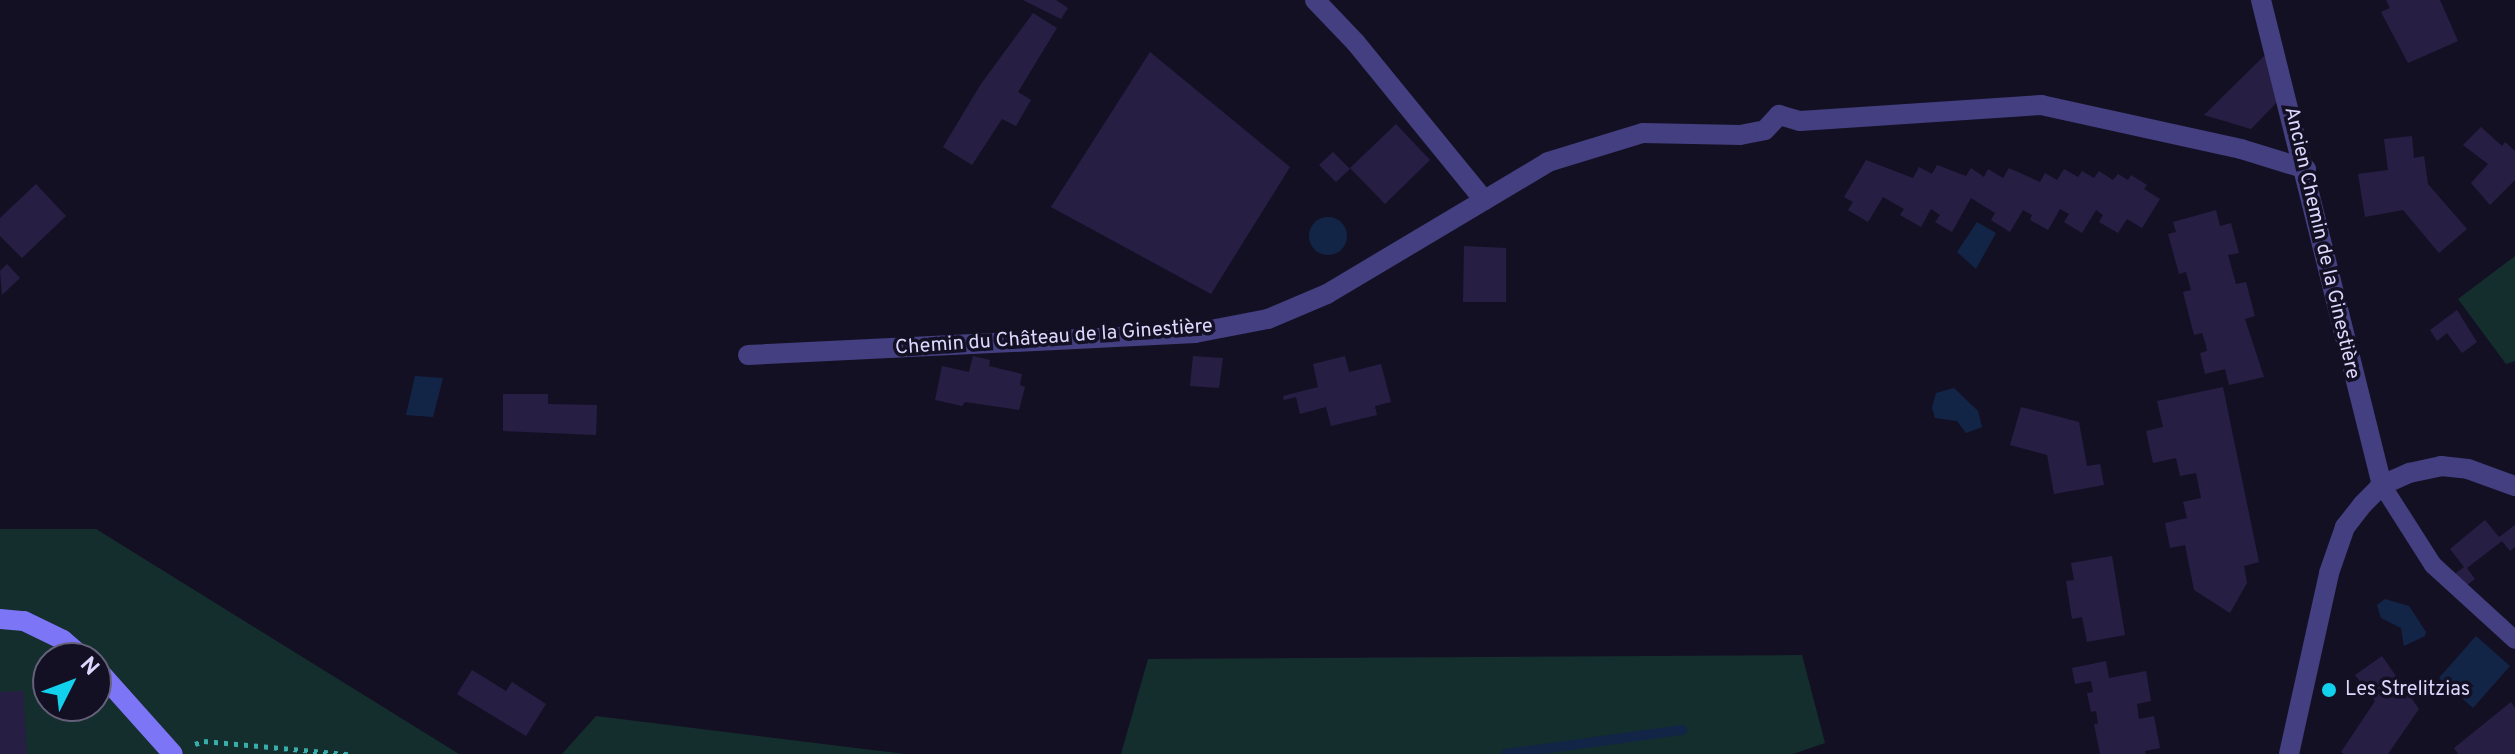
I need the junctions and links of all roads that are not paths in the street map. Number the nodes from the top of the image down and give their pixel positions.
1 (1315, 0) edge
2 (2261, 0) edge
3 (2306, 169) junction
4 (1484, 200) junction
5 (748, 355) dead end
6 (2382, 485) junction
7 (2515, 486) edge
8 (0, 619) edge
9 (2515, 640) edge
10 (65, 642) edge
11 (112, 686) edge
12 (172, 752) edge
13 (2289, 754) edge

1 - 4 street
2 - 3 street, Ancien Chemin de la Ginestière
3 - 4 street, Chemin du Château de la Ginestière
3 - 6 street, Ancien Chemin de la Ginestière
4 - 5 street, Chemin du Château de la Ginestière
6 - 7 street
6 - 9 lane
6 - 13 street
8 - 10 main road
11 - 12 main road

